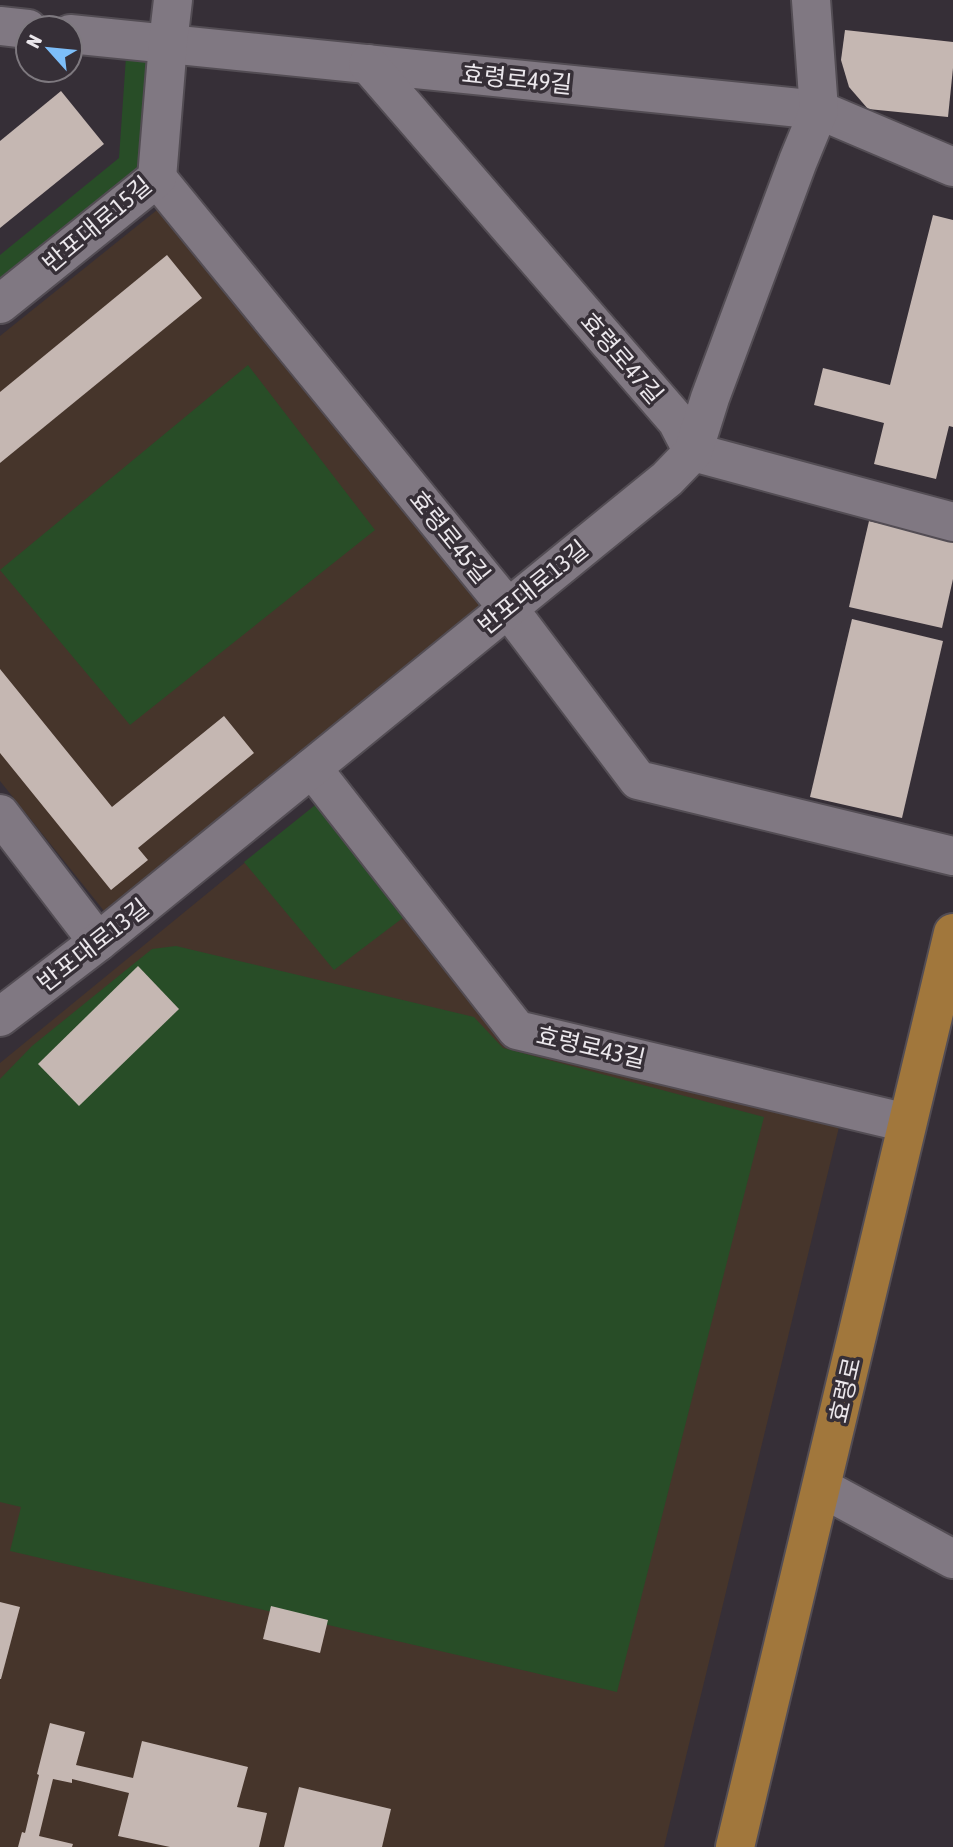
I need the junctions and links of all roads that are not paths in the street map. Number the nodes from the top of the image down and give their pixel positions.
1 (173, 0) edge
2 (811, 0) edge
3 (84, 35) edge
4 (168, 43) junction
5 (368, 64) junction
6 (819, 110) junction
7 (953, 167) edge
8 (157, 178) junction
9 (0, 304) edge
10 (693, 452) junction
11 (953, 522) edge
12 (508, 608) junction
13 (312, 768) junction
14 (0, 814) edge
15 (953, 856) edge
16 (953, 933) edge
17 (98, 942) junction
18 (0, 1017) edge
19 (907, 1123) junction
20 (822, 1488) junction
21 (953, 1559) edge
22 (735, 1847) edge

1 - 4 street, 반포대로15길
2 - 6 street, 반포대로13길
3 - 4 street, 효령로49길
4 - 5 street, 효령로49길
4 - 8 street, 반포대로15길
5 - 6 street, 효령로49길
5 - 10 street, 효령로47길
6 - 7 street, 효령로49길
6 - 10 street, 반포대로13길
8 - 9 street, 반포대로15길
8 - 12 street, 효령로45길
10 - 11 street
10 - 12 street, 반포대로13길
12 - 13 street, 반포대로13길
12 - 15 street, 효령로45길
13 - 17 street, 반포대로13길
13 - 19 street, 효령로43길
14 - 17 street
16 - 19 main road, 효령로
17 - 18 street, 반포대로13길
19 - 20 main road, 효령로
20 - 21 street
20 - 22 main road, 효령로

